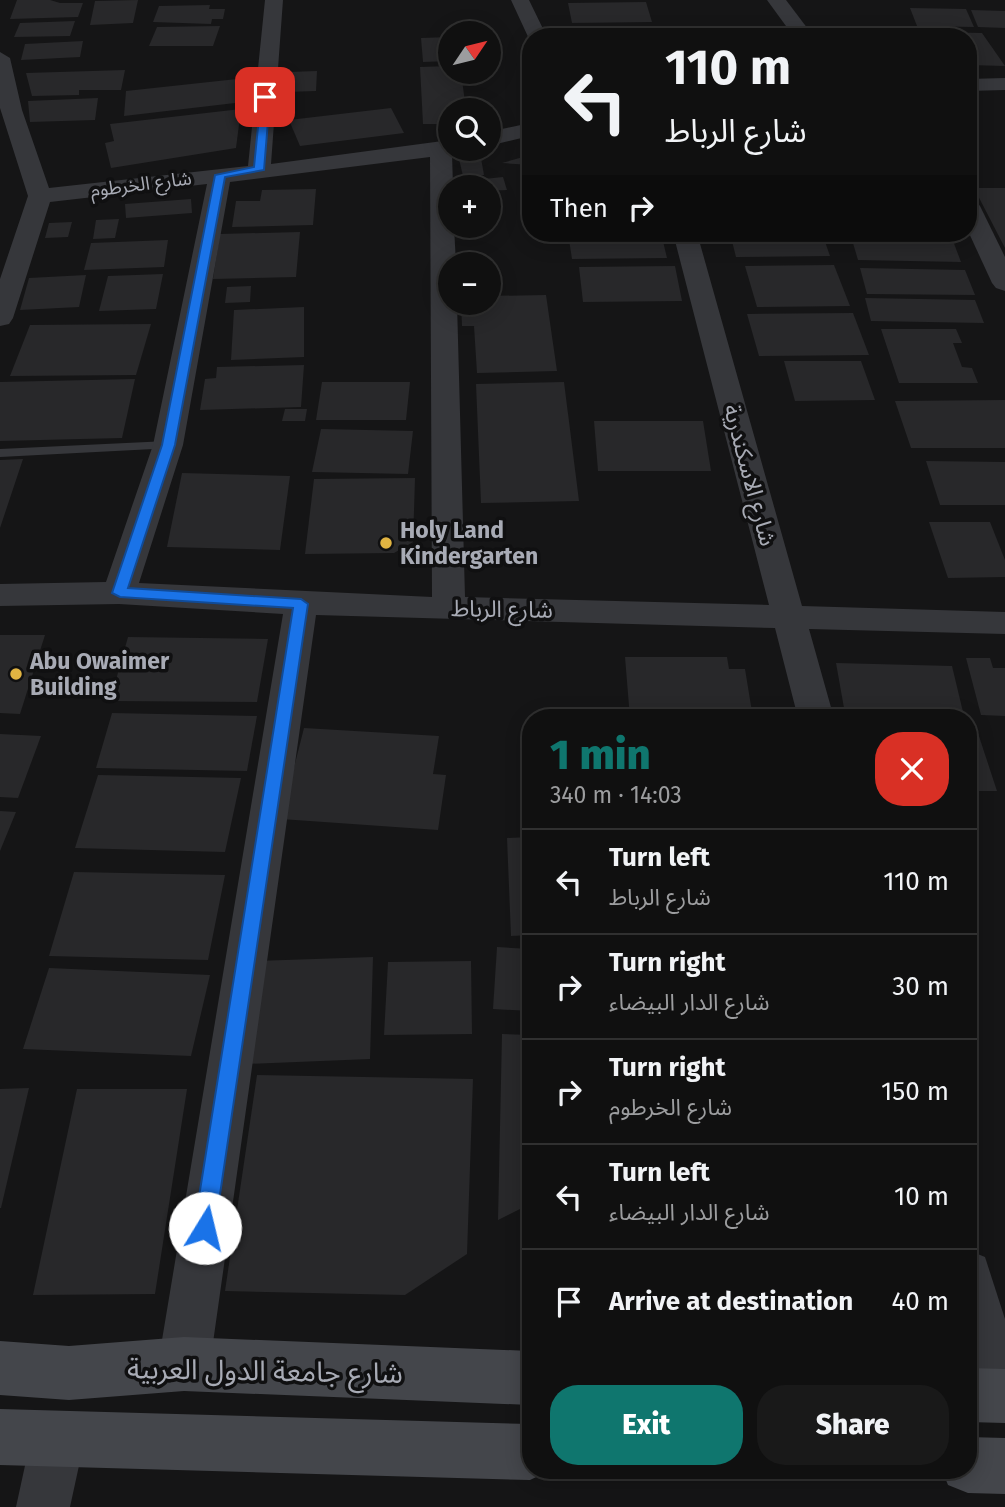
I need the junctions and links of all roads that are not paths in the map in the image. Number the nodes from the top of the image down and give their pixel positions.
1 (274, 0) edge
2 (520, 0) edge
3 (776, 0) edge
4 (533, 28) edge
5 (797, 28) edge
6 (0, 58) edge
7 (1005, 84) edge
8 (977, 85) edge
9 (522, 132) edge
10 (501, 136) edge
11 (438, 149) edge
12 (445, 161) edge
13 (259, 170) junction
14 (220, 175) junction
15 (40, 195) junction
16 (977, 225) edge
17 (687, 242) edge
18 (1005, 283) edge
19 (0, 318) edge
20 (168, 445) junction
21 (0, 453) edge
22 (120, 593) junction
23 (0, 595) edge
24 (301, 604) junction
25 (449, 607) junction
26 (789, 616) junction
27 (1005, 623) edge
28 (814, 709) edge
29 (977, 1323) edge
30 (184, 1364) junction
31 (0, 1368) edge
32 (522, 1378) edge
33 (989, 1389) edge
34 (0, 1437) edge
35 (58, 1438) junction
36 (522, 1452) edge
37 (977, 1465) edge
38 (1005, 1466) edge
39 (43, 1507) edge

1 - 13 street
2 - 4 street
3 - 5 street
6 - 15 street
7 - 8 street
9 - 10 street
11 - 13 street, شارع الخرطوم
12 - 25 street
13 - 14 street, شارع الخرطوم
14 - 15 street, شارع الخرطوم
14 - 20 street
15 - 19 street
16 - 18 street
17 - 26 street, شارع الاسكندرية
20 - 21 lane
20 - 22 street
22 - 23 street, شارع الرباط
22 - 24 street, شارع الرباط
24 - 25 street, شارع الرباط
24 - 30 street
25 - 26 street, شارع الرباط
26 - 27 street, شارع الرباط
26 - 28 street, شارع الاسكندرية
29 - 33 street
30 - 31 main road, شارع جامعة الدول العربية
30 - 32 main road, شارع جامعة الدول العربية
34 - 35 main road
35 - 36 main road
35 - 39 street
37 - 38 main road

